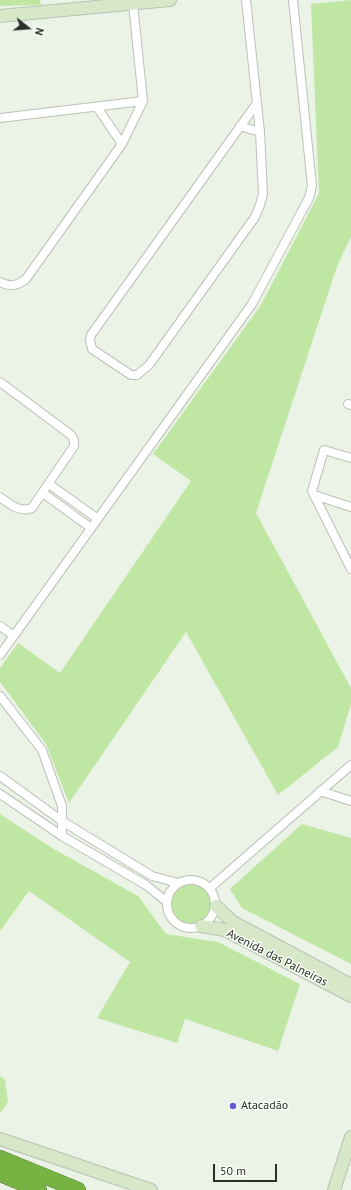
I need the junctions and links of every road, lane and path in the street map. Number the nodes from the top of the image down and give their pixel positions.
1 (170, 0) edge
2 (246, 0) edge
3 (293, 0) edge
4 (134, 4) junction
5 (48, 6) edge
6 (0, 16) edge
7 (143, 101) junction
8 (257, 103) junction
9 (97, 107) junction
10 (0, 118) edge
11 (240, 126) junction
12 (260, 132) junction
13 (122, 144) junction
14 (0, 282) edge
15 (0, 382) edge
16 (351, 458) edge
17 (49, 484) junction
18 (42, 493) junction
19 (314, 495) junction
20 (0, 497) edge
21 (351, 507) edge
22 (98, 519) junction
23 (91, 528) junction
24 (351, 569) edge
25 (0, 626) edge
26 (14, 636) junction
27 (0, 640) edge
28 (7, 645) junction
29 (0, 655) edge
30 (0, 696) edge
31 (351, 765) edge
32 (0, 776) edge
33 (320, 791) junction
34 (0, 794) edge
35 (351, 801) edge
36 (62, 821) junction
37 (62, 836) junction
38 (178, 883) junction
39 (210, 888) junction
40 (167, 902) junction
41 (216, 906) junction
42 (201, 926) junction
43 (351, 985) edge
44 (351, 996) edge
45 (351, 1137) edge
46 (0, 1139) edge
47 (351, 1154) edge
48 (0, 1158) edge
49 (0, 1174) edge
50 (38, 1190) edge
51 (78, 1190) edge
52 (151, 1190) edge
53 (334, 1190) edge
54 (340, 1190) edge

1 - 4 street
2 - 8 street
3 - 22 street
4 - 5 street
4 - 7 street
5 - 6 street
7 - 9 street
7 - 13 street
8 - 11 street
8 - 12 street
9 - 10 street
9 - 13 street
11 - 12 street
11 - 12 street
13 - 14 street
15 - 17 street
16 - 19 street
17 - 18 street
17 - 22 street
18 - 20 street
18 - 23 street
19 - 21 street
19 - 24 street
22 - 23 street
23 - 26 street
25 - 26 street
26 - 28 street
27 - 28 street
28 - 29 street
30 - 36 street
31 - 33 street
32 - 36 street
33 - 35 street
33 - 39 street
34 - 37 street
36 - 37 street
36 - 38 street
37 - 40 street
38 - 39 street
38 - 40 street
39 - 41 street
40 - 42 street
41 - 42 street
41 - 43 street, Avenida das Palneiras
42 - 44 street, Avenida das Palneiras
45 - 53 street
46 - 52 street
47 - 54 street
48 - 51 highway
49 - 50 highway

